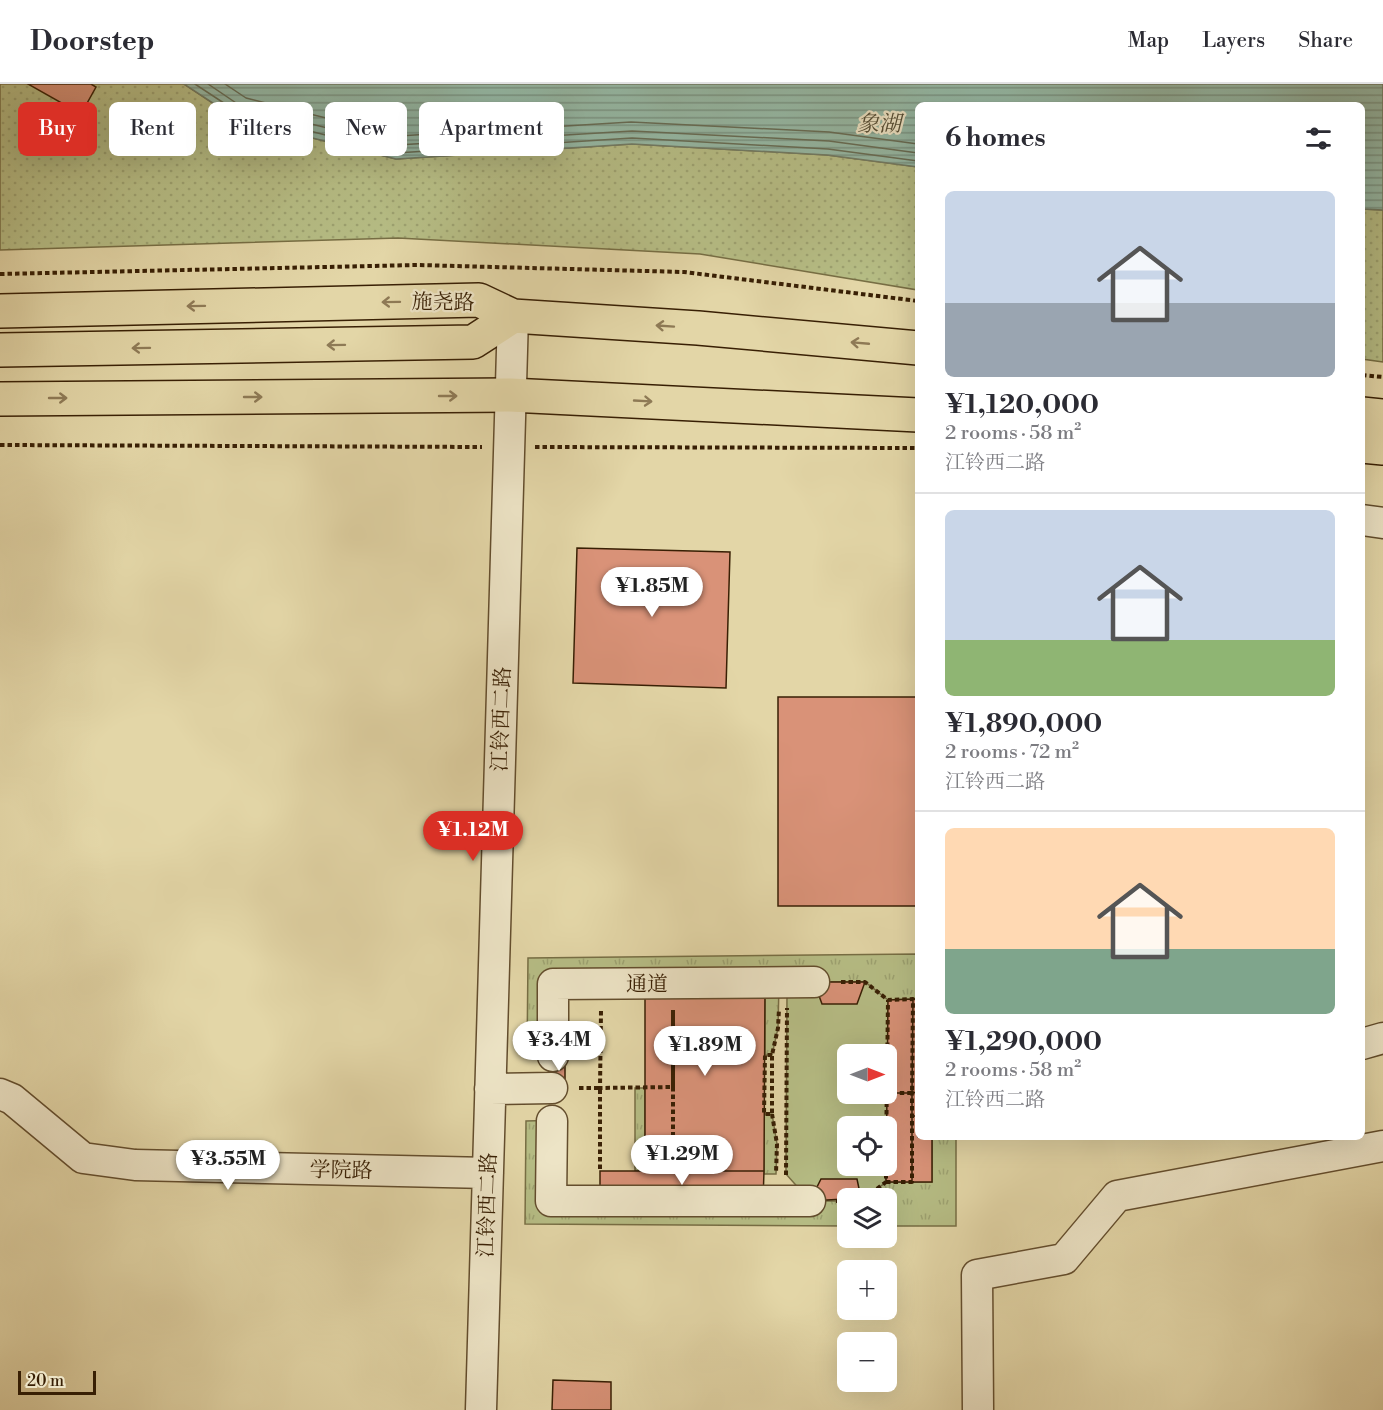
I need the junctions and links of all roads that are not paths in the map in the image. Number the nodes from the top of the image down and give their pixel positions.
1 (0, 311) edge
2 (513, 316) junction
3 (915, 348) edge
4 (0, 350) edge
5 (510, 395) junction
6 (0, 399) edge
7 (1365, 414) edge
8 (915, 415) edge
9 (1383, 416) edge
10 (1365, 446) edge
11 (1383, 447) edge
12 (1365, 521) edge
13 (1383, 524) edge
14 (814, 982) road end
15 (1383, 1038) edge
16 (1365, 1043) edge
17 (553, 1056) dead end
18 (552, 1088) dead end
19 (490, 1089) junction
20 (0, 1094) edge
21 (552, 1121) dead end
22 (1383, 1146) edge
23 (488, 1173) junction
24 (810, 1201) road end
25 (481, 1410) edge
26 (978, 1410) edge

2 -> 1 main road, 施尧路
3 -> 2 main road, 施尧路
2 -> 4 main road
2 - 5 street, 江铃西二路
6 -> 5 main road
5 -> 8 main road
5 - 19 street, 江铃西二路
7 - 9 main road
10 - 11 main road
12 - 13 street
14 - 17 street, 通道
15 - 16 street
18 - 19 street
19 - 23 street, 江铃西二路
20 - 23 street, 学院路
21 - 24 street
22 - 26 street
23 - 25 street, 江铃西二路

